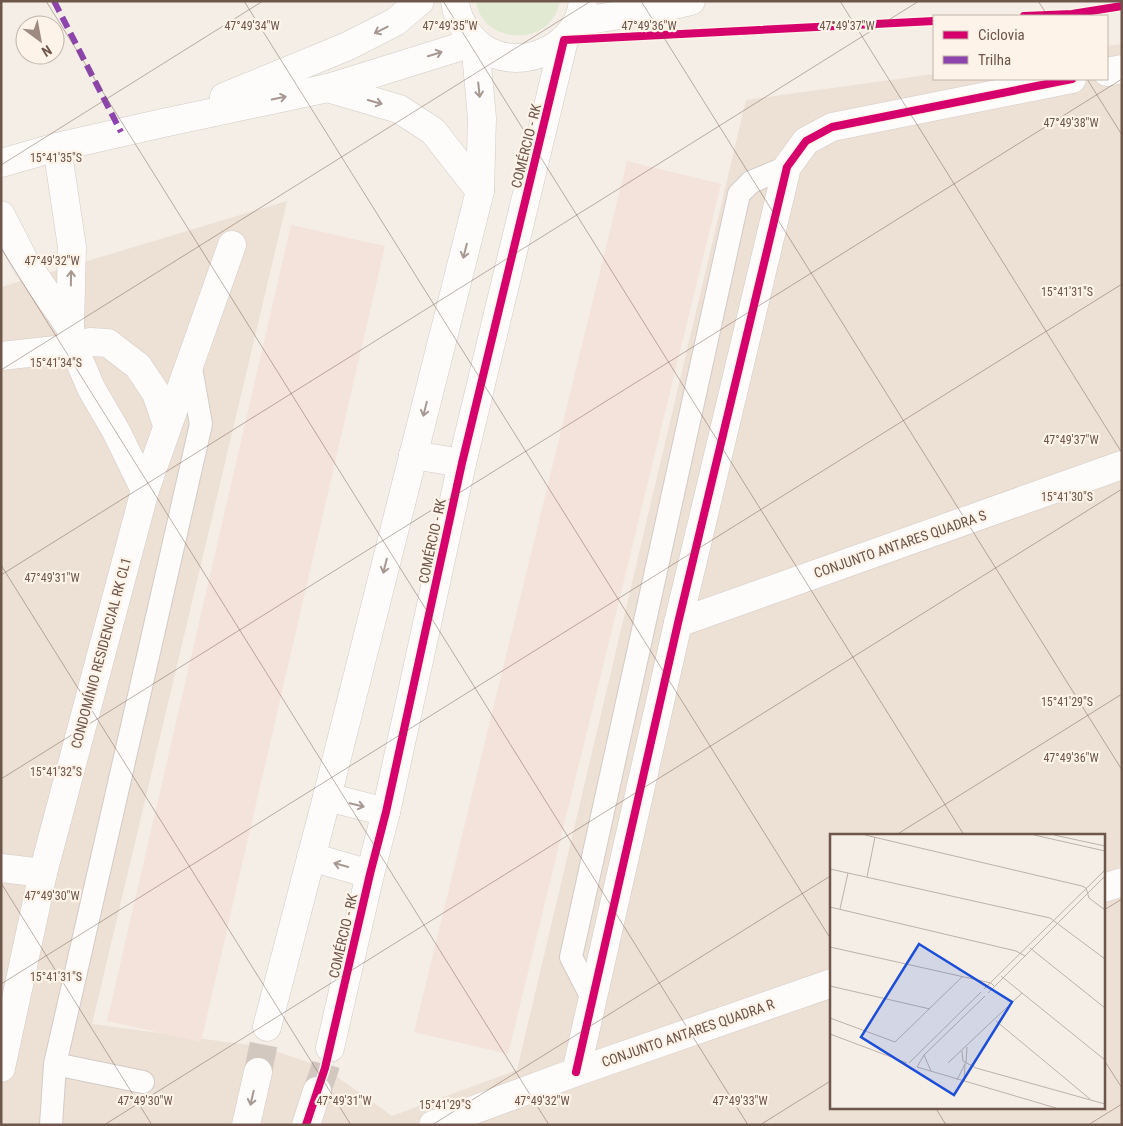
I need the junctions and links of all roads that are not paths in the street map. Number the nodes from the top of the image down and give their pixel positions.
1 (420, 1) edge
2 (455, 1) edge
3 (691, 1) edge
4 (575, 21) edge
5 (475, 42) junction
6 (1122, 69) edge
7 (1108, 72) edge
8 (1067, 80) edge
9 (328, 88) junction
10 (163, 122) junction
11 (57, 147) junction
12 (1, 163) edge
13 (787, 167) junction
14 (480, 191) junction
15 (1, 215) edge
16 (232, 245) dead end
17 (72, 337) junction
18 (1, 356) edge
19 (190, 362) junction
20 (168, 425) junction
21 (413, 455) junction
22 (462, 463) junction
23 (1122, 465) edge
24 (145, 490) junction
25 (678, 623) junction
26 (327, 797) junction
27 (386, 812) junction
28 (311, 856) junction
29 (1, 868) edge
30 (42, 873) junction
31 (370, 874) junction
32 (1122, 882) edge
33 (1106, 887) edge
34 (830, 984) edge
35 (593, 1000) junction
36 (267, 1027) tunnel mouth
37 (330, 1048) tunnel mouth
38 (55, 1064) junction
39 (1, 1068) edge
40 (258, 1072) tunnel mouth
41 (576, 1072) junction
42 (143, 1082) dead end
43 (317, 1092) tunnel mouth
44 (51, 1125) edge
45 (246, 1125) edge
46 (306, 1125) edge
47 (433, 1125) edge

1 -> 10 street
2 - 5 street
3 - 4 street
4 - 5 street
4 - 22 street, COMÉRCIO - RK
9 -> 5 street
5 -> 14 street
6 - 7 street
8 - 13 street
10 -> 9 street
9 -> 14 street
10 - 11 street
11 - 12 street
17 -> 11 street
13 - 25 street
13 - 35 lane
14 -> 21 street
15 - 17 street
16 - 19 street, CONDOMÍNIO RESIDENCIAL RK CL1
17 - 18 street
17 - 20 street
17 - 24 street
19 - 20 street, CONDOMÍNIO RESIDENCIAL RK CL1
19 - 38 lane
20 - 24 street, CONDOMÍNIO RESIDENCIAL RK CL1
21 - 22 street
21 -> 26 street
22 - 27 street, COMÉRCIO - RK
23 - 25 street, CONJUNTO ANTARES QUADRA S
24 - 30 street, CONDOMÍNIO RESIDENCIAL RK CL1
25 - 35 street
26 -> 27 street
26 - 28 street
27 - 31 street, COMÉRCIO - RK
31 -> 28 street
28 - 36 street
29 - 30 street
30 - 39 street, CONDOMÍNIO RESIDENCIAL RK CL1
31 - 37 street, COMÉRCIO - RK
32 - 33 street
34 - 41 street, CONJUNTO ANTARES QUADRA R
35 - 41 street
38 - 42 lane
38 - 44 lane
40 -> 45 street
41 - 47 street, CONJUNTO ANTARES QUADRA R
43 - 46 street

